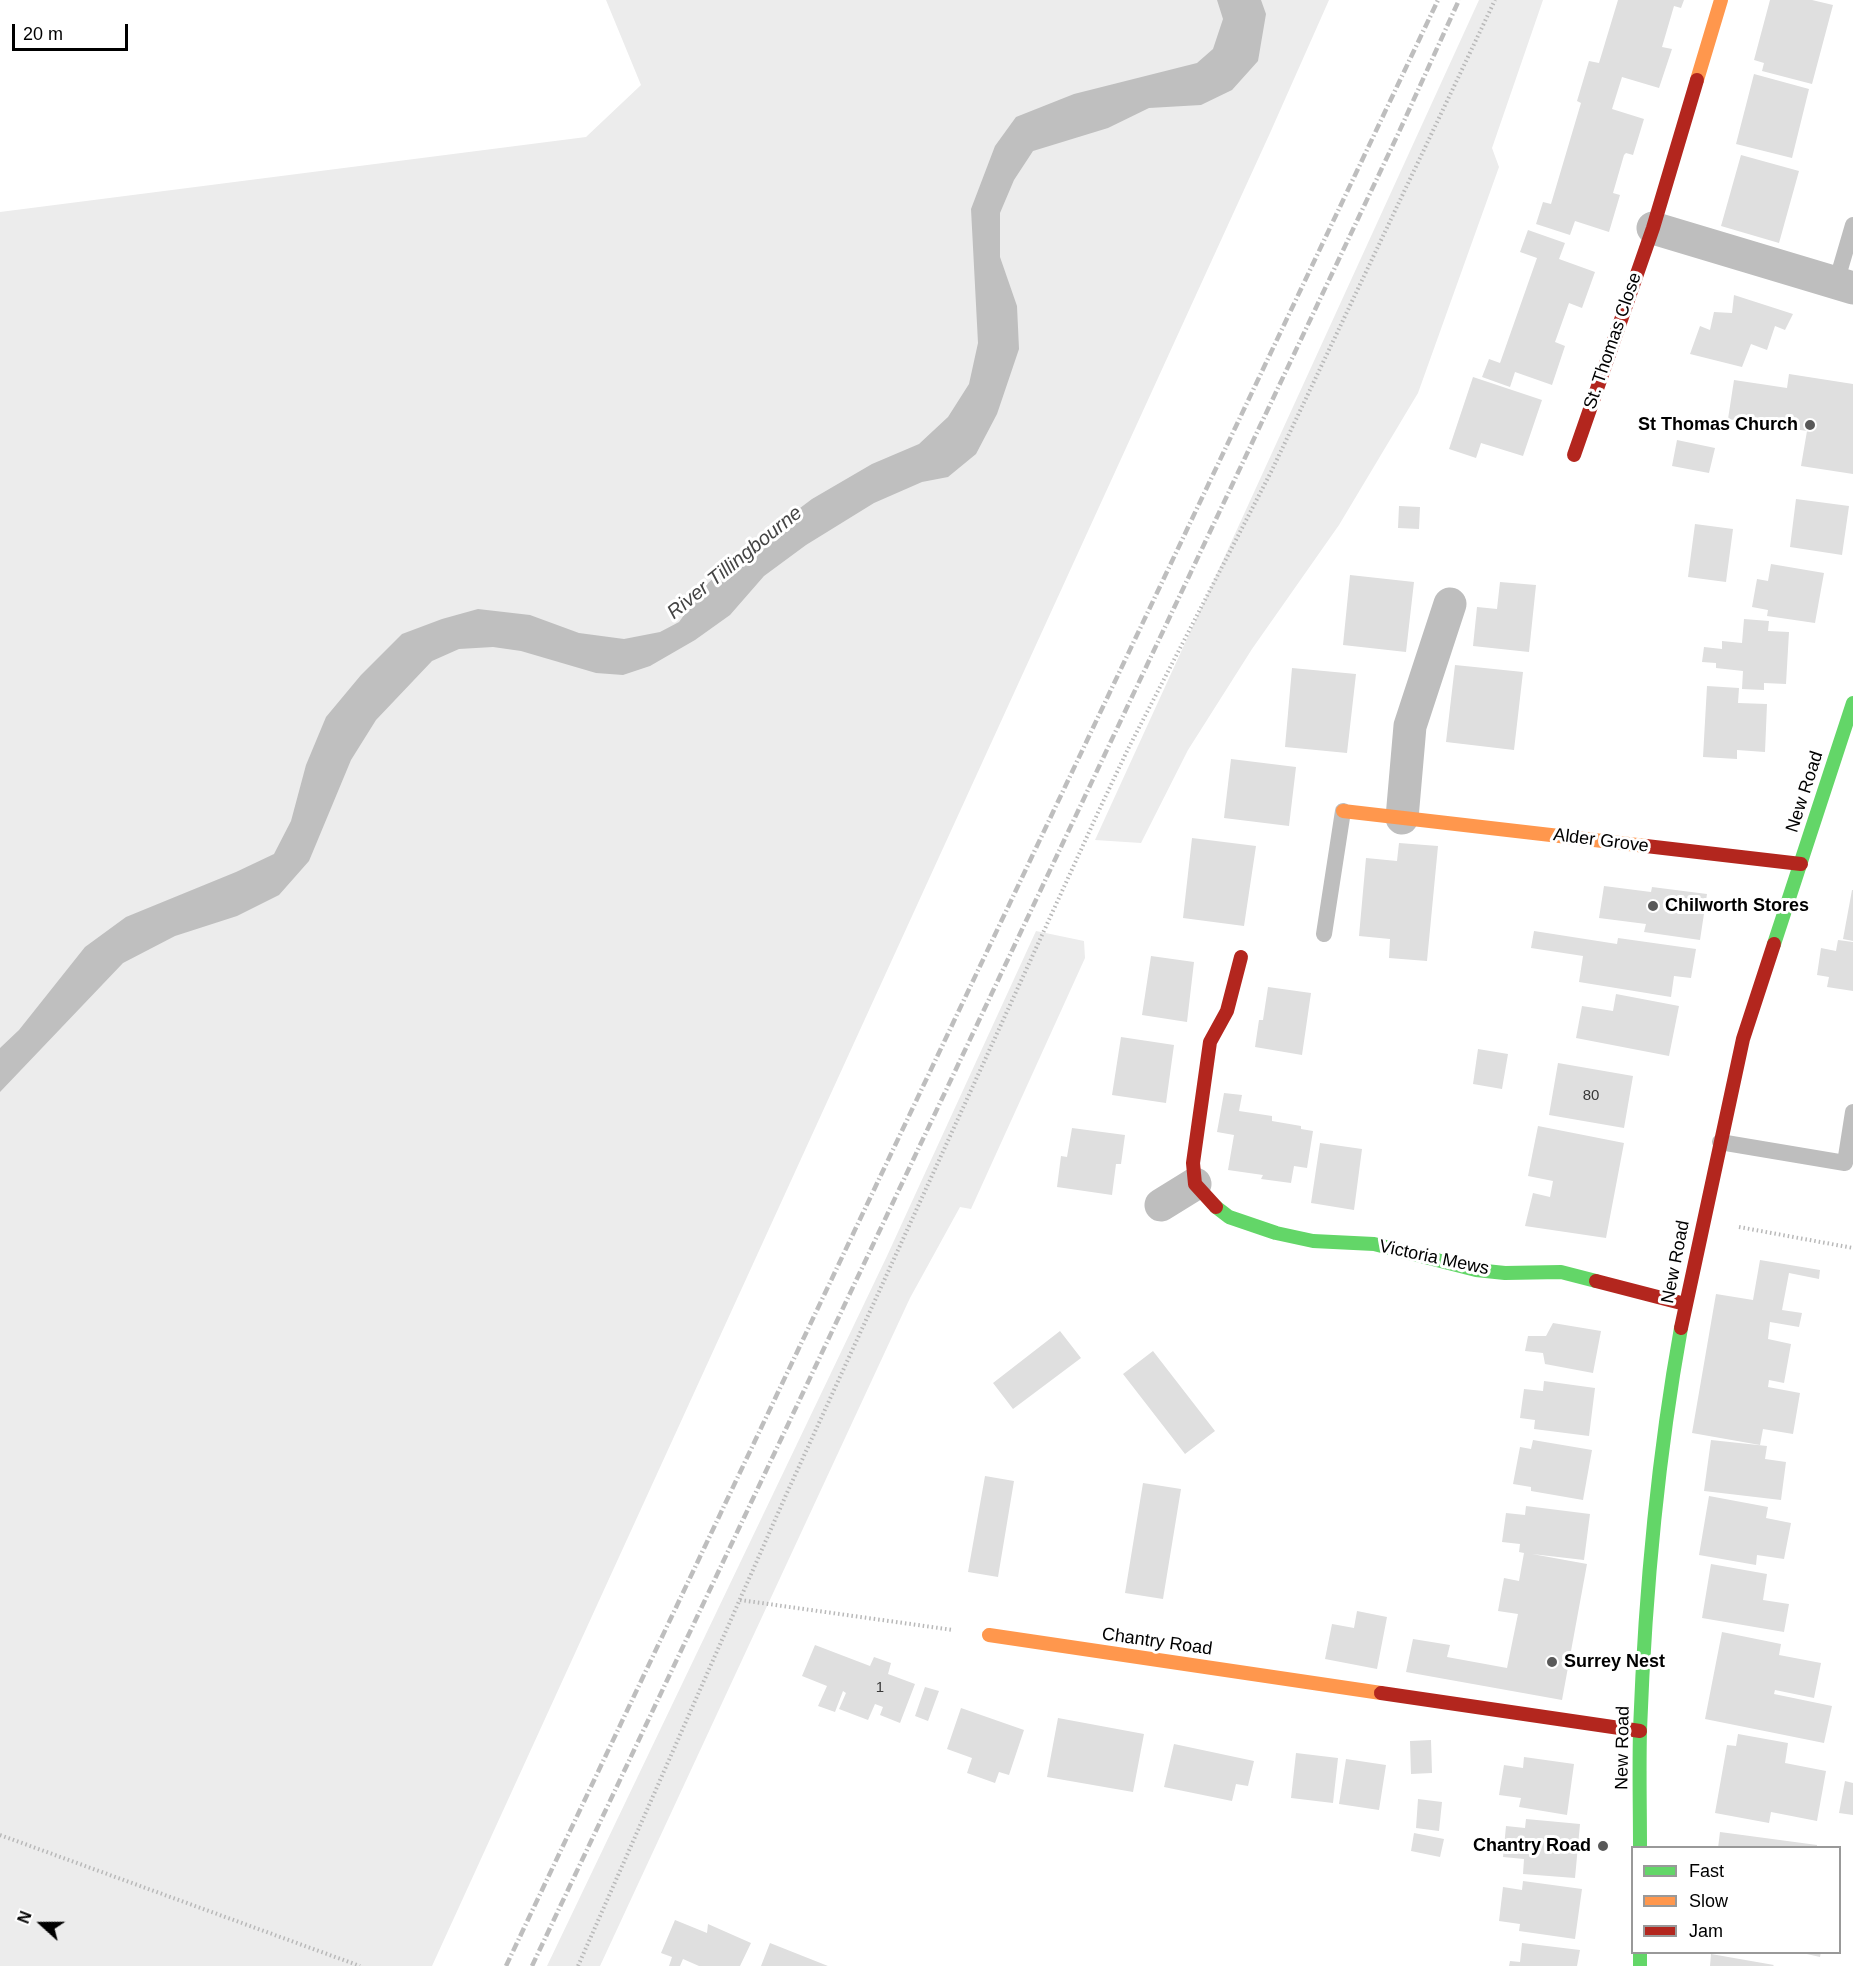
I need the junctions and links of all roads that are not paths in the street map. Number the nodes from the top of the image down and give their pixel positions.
1 (1721, 0) edge
2 (1853, 225) edge
3 (1653, 228) junction
4 (1844, 285) edge
5 (1574, 455) dead end
6 (1450, 604) dead end
7 (1853, 703) edge
8 (1343, 811) joint
9 (1402, 818) junction
10 (1801, 864) junction
11 (1324, 934) dead end
12 (1241, 957) dead end
13 (1853, 1112) edge
14 (1720, 1142) junction
15 (1195, 1184) junction
16 (1161, 1204) dead end
17 (1686, 1304) junction
18 (989, 1635) road end
19 (1640, 1731) junction
20 (1640, 1846) edge

1 - 3 street, St. Thomas Close
2 - 4 lane
3 - 4 street
3 - 5 street, St. Thomas Close
6 - 9 street
7 - 10 street, New Road
8 - 9 street, Alder Grove
8 - 11 lane
9 - 10 street, Alder Grove
10 - 14 street, New Road
12 - 15 street
13 - 14 lane
14 - 17 street, New Road
15 - 16 street
15 - 17 street, Victoria Mews
17 - 19 street, New Road
18 - 19 street, Chantry Road
19 - 20 street, New Road

